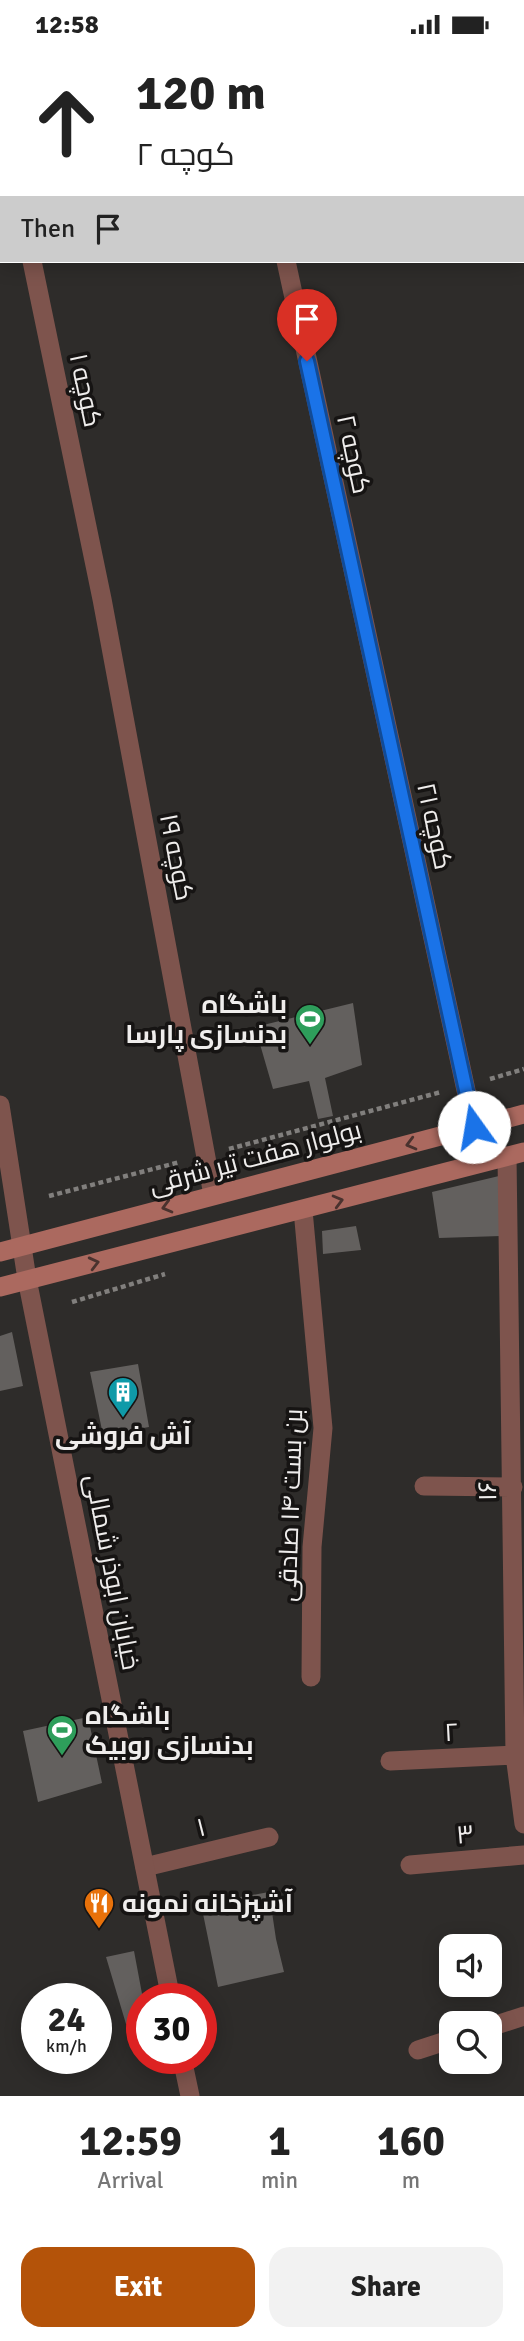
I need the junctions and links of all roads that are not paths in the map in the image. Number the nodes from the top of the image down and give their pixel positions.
1 (32, 263) edge
2 (286, 263) edge
3 (88, 530) joint
4 (345, 535) joint
5 (0, 1105) edge
6 (524, 1114) edge
7 (474, 1127) junction
8 (515, 1154) edge
9 (213, 1195) junction
10 (303, 1210) junction
11 (22, 1246) junction
12 (0, 1252) edge
13 (27, 1279) junction
14 (0, 1287) edge
15 (424, 1486) dead end
16 (513, 1487) junction
17 (311, 1677) dead end
18 (515, 1755) junction
19 (390, 1761) dead end
20 (524, 1824) edge
21 (269, 1837) dead end
22 (524, 1855) edge
23 (410, 1865) dead end
24 (145, 1867) junction
25 (168, 1983) edge
26 (524, 2016) edge
27 (502, 2023) edge
28 (439, 2043) edge
29 (418, 2050) dead end
30 (185, 2074) edge
31 (190, 2096) edge

1 - 3 street, کوچه ۱
2 - 4 street, کوچه ۲
3 - 9 street, کوچه ۱۹
4 - 7 street, کوچه ۲۱
5 - 11 street, خیابان ابوذر شمالی
6 - 7 main road, بولوار هفت تیر شرقی
7 -> 9 main road, بولوار هفت تیر شرقی
10 -> 8 main road
8 - 16 street, ۱۶
9 -> 11 main road, بولوار هفت تیر شرقی
13 -> 10 main road
10 - 17 street, بن بست ۱۴ صادقی
11 - 12 main road, بولوار هفت تیر شرقی
11 - 13 street, خیابان ابوذر شمالی
13 - 14 main road
13 - 24 street, خیابان ابوذر شمالی
15 - 16 street
16 - 18 street, ۱۶
18 - 19 street, ۲
18 - 20 street, ۱۶
21 - 24 street, ۱
22 - 23 street, ۳
24 - 25 street, خیابان ابوذر شمالی
26 - 27 street
28 - 29 street
30 - 31 street

